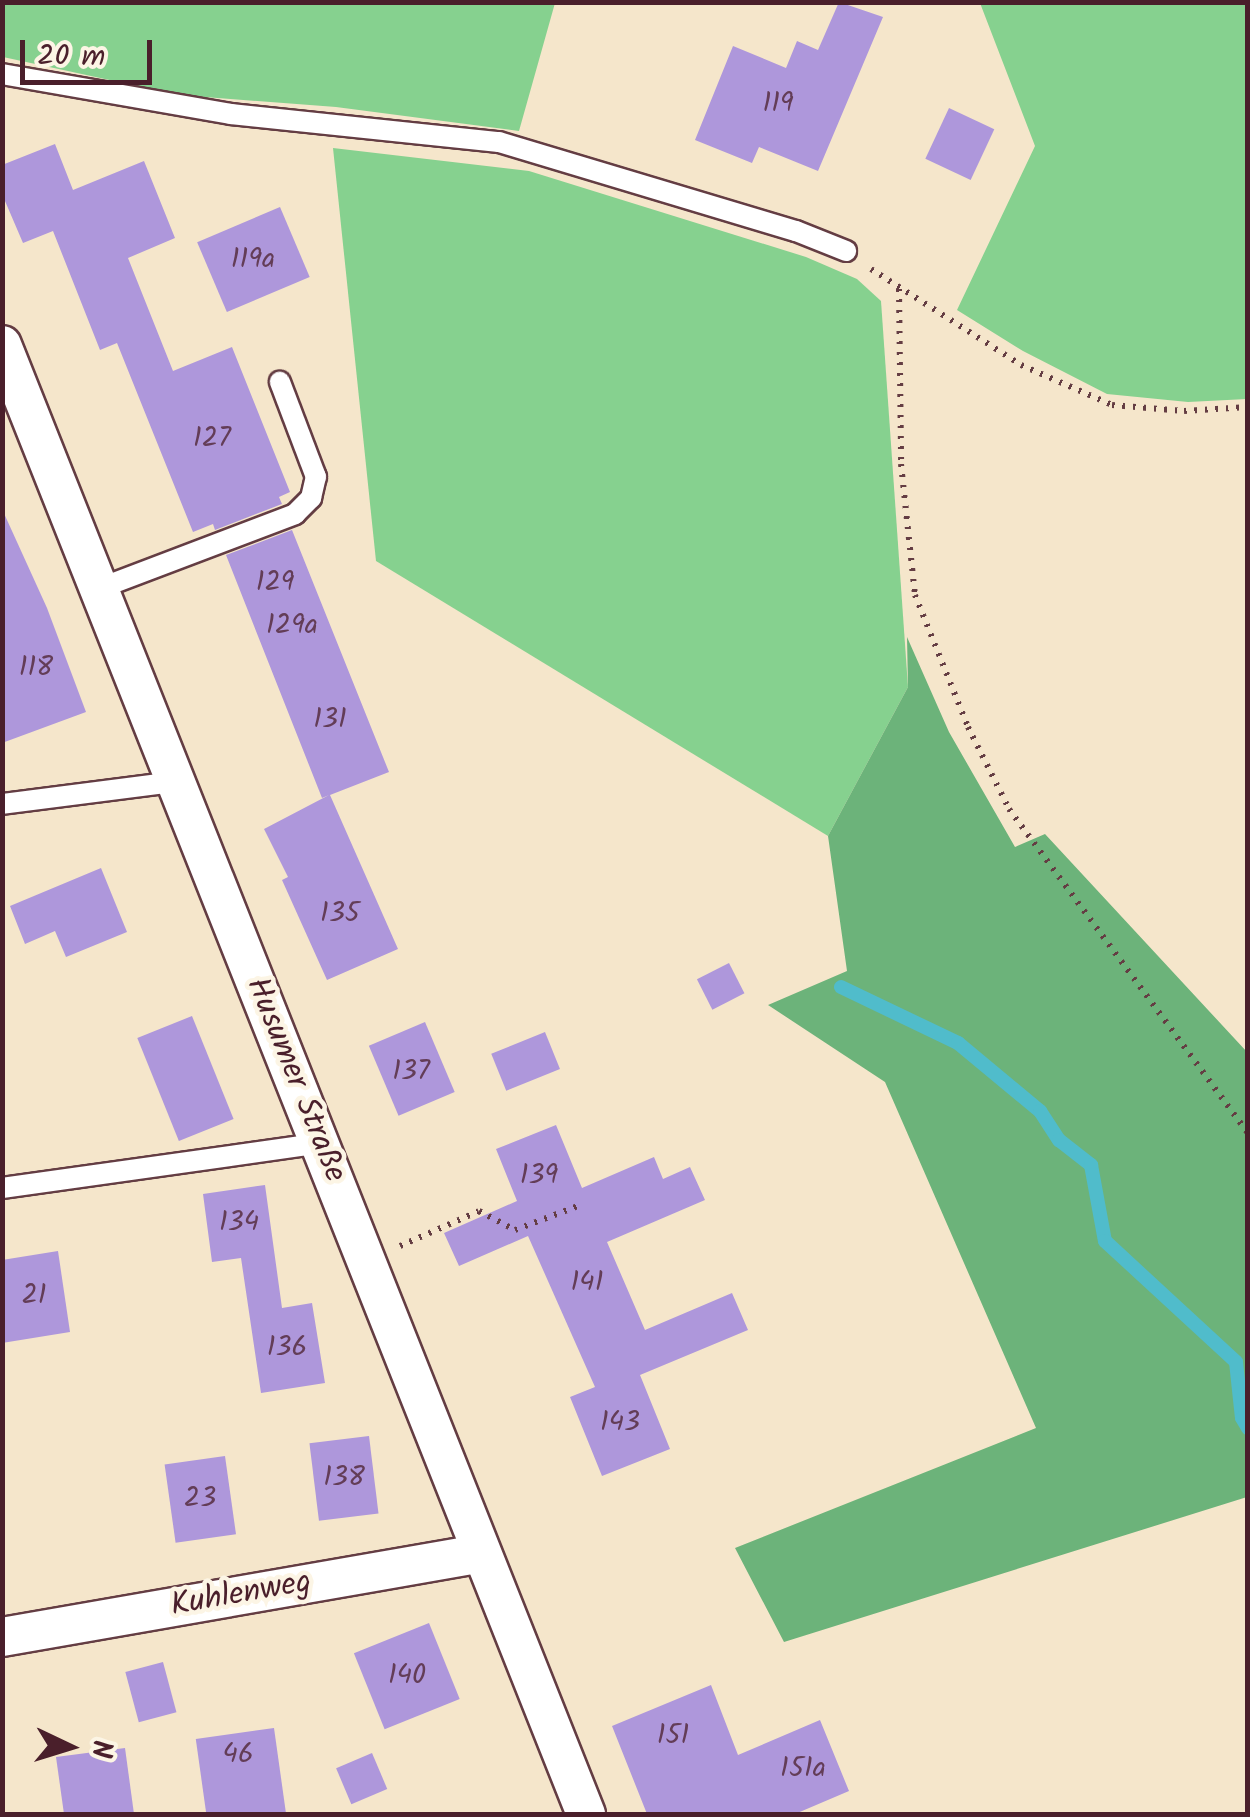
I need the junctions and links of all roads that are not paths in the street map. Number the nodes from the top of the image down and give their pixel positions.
1 (2, 74) edge
2 (846, 251) road end
3 (2, 345) edge
4 (280, 382) dead end
5 (98, 589) junction
6 (172, 782) junction
7 (2, 804) edge
8 (322, 1143) junction
9 (2, 1188) edge
10 (480, 1554) junction
11 (2, 1637) edge
12 (586, 1814) edge

1 - 2 lane
3 - 5 street, Husumer Straße
4 - 5 lane
5 - 6 street, Husumer Straße
6 - 7 lane
6 - 8 street, Husumer Straße
8 - 9 lane
8 - 10 street, Husumer Straße
10 - 11 street, Kuhlenweg
10 - 12 street, Husumer Straße

